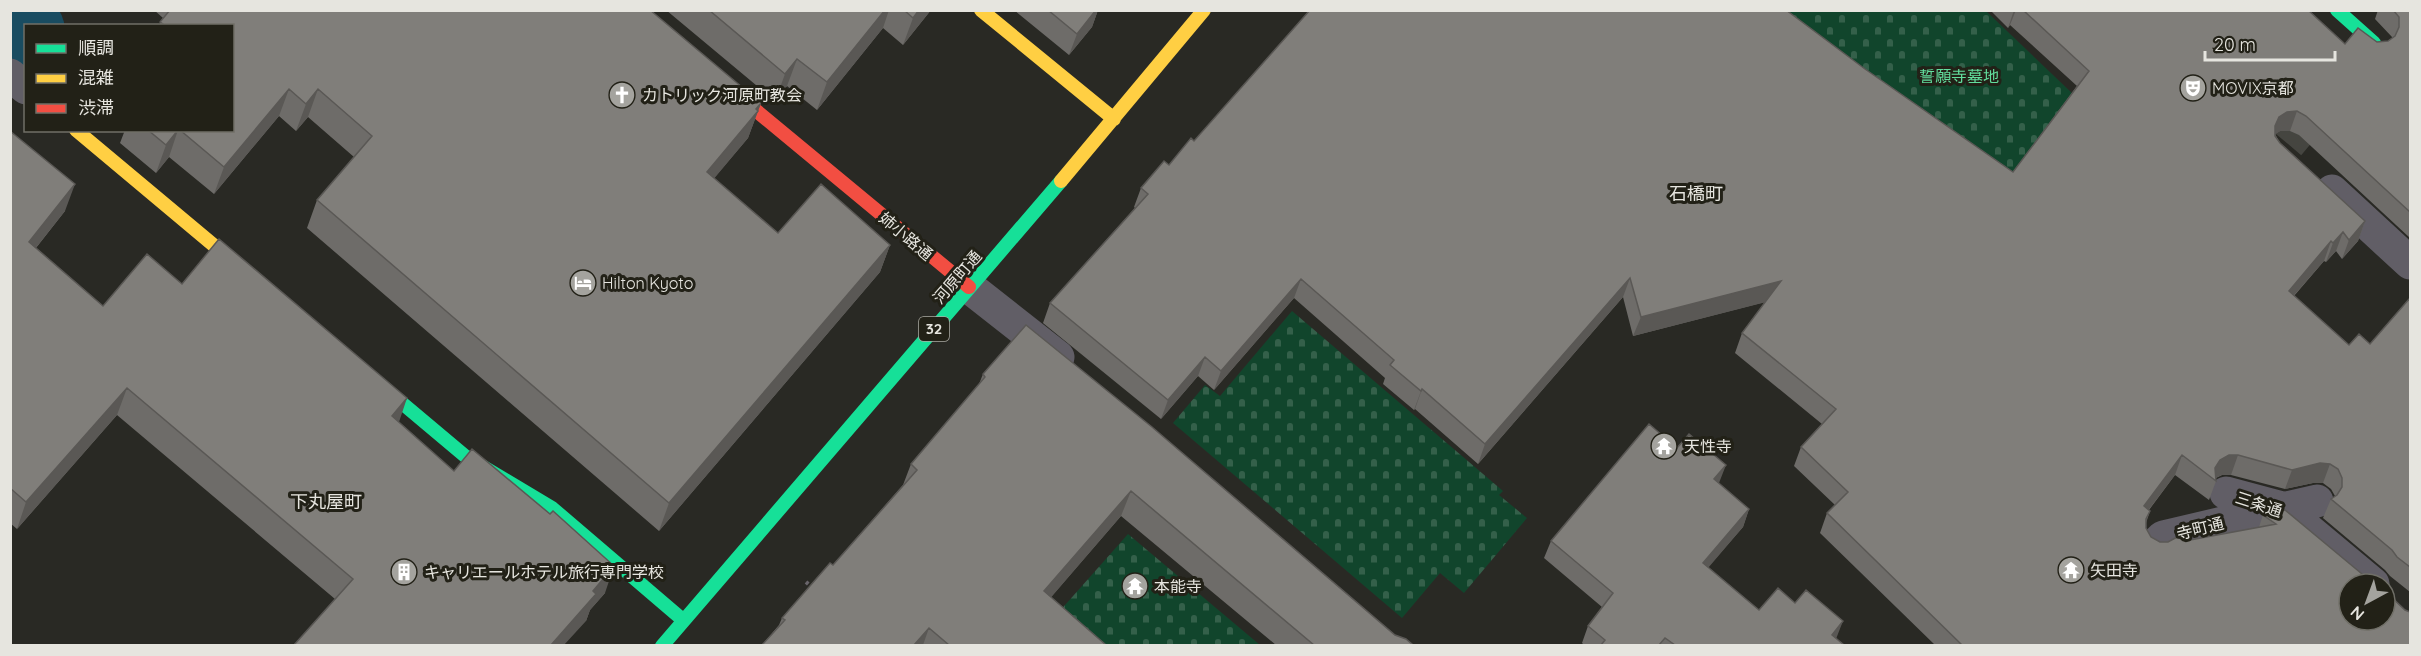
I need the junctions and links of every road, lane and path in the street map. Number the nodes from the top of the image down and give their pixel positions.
1 (981, 10) edge
2 (1204, 10) edge
3 (2337, 10) edge
4 (2374, 43) edge
5 (718, 79) edge
6 (1114, 119) junction
7 (78, 132) edge
8 (2311, 172) edge
9 (2410, 263) edge
10 (257, 282) edge
11 (969, 287) junction
12 (356, 365) edge
13 (1082, 378) edge
14 (2226, 494) dead end
15 (2317, 501) dead end
16 (2282, 508) junction
17 (2157, 543) edge
18 (2359, 572) edge
19 (806, 582) dead end
20 (814, 589) edge
21 (683, 620) junction
22 (662, 645) edge

1 - 6 street
2 - 6 street, 河原町通 / 32
3 - 4 street
5 - 11 street, 姉小路通
6 - 11 street, 河原町通 / 32
7 - 10 street
8 - 9 street
11 - 13 street, 姉小路通
11 - 21 street, 河原町通 / 32
12 - 21 street
14 - 16 street, 三条通
15 - 16 street, 寺町通
16 - 17 street, 寺町通
16 - 18 street, 三条通
19 - 20 path
21 - 22 street, 河原町通 / 32

